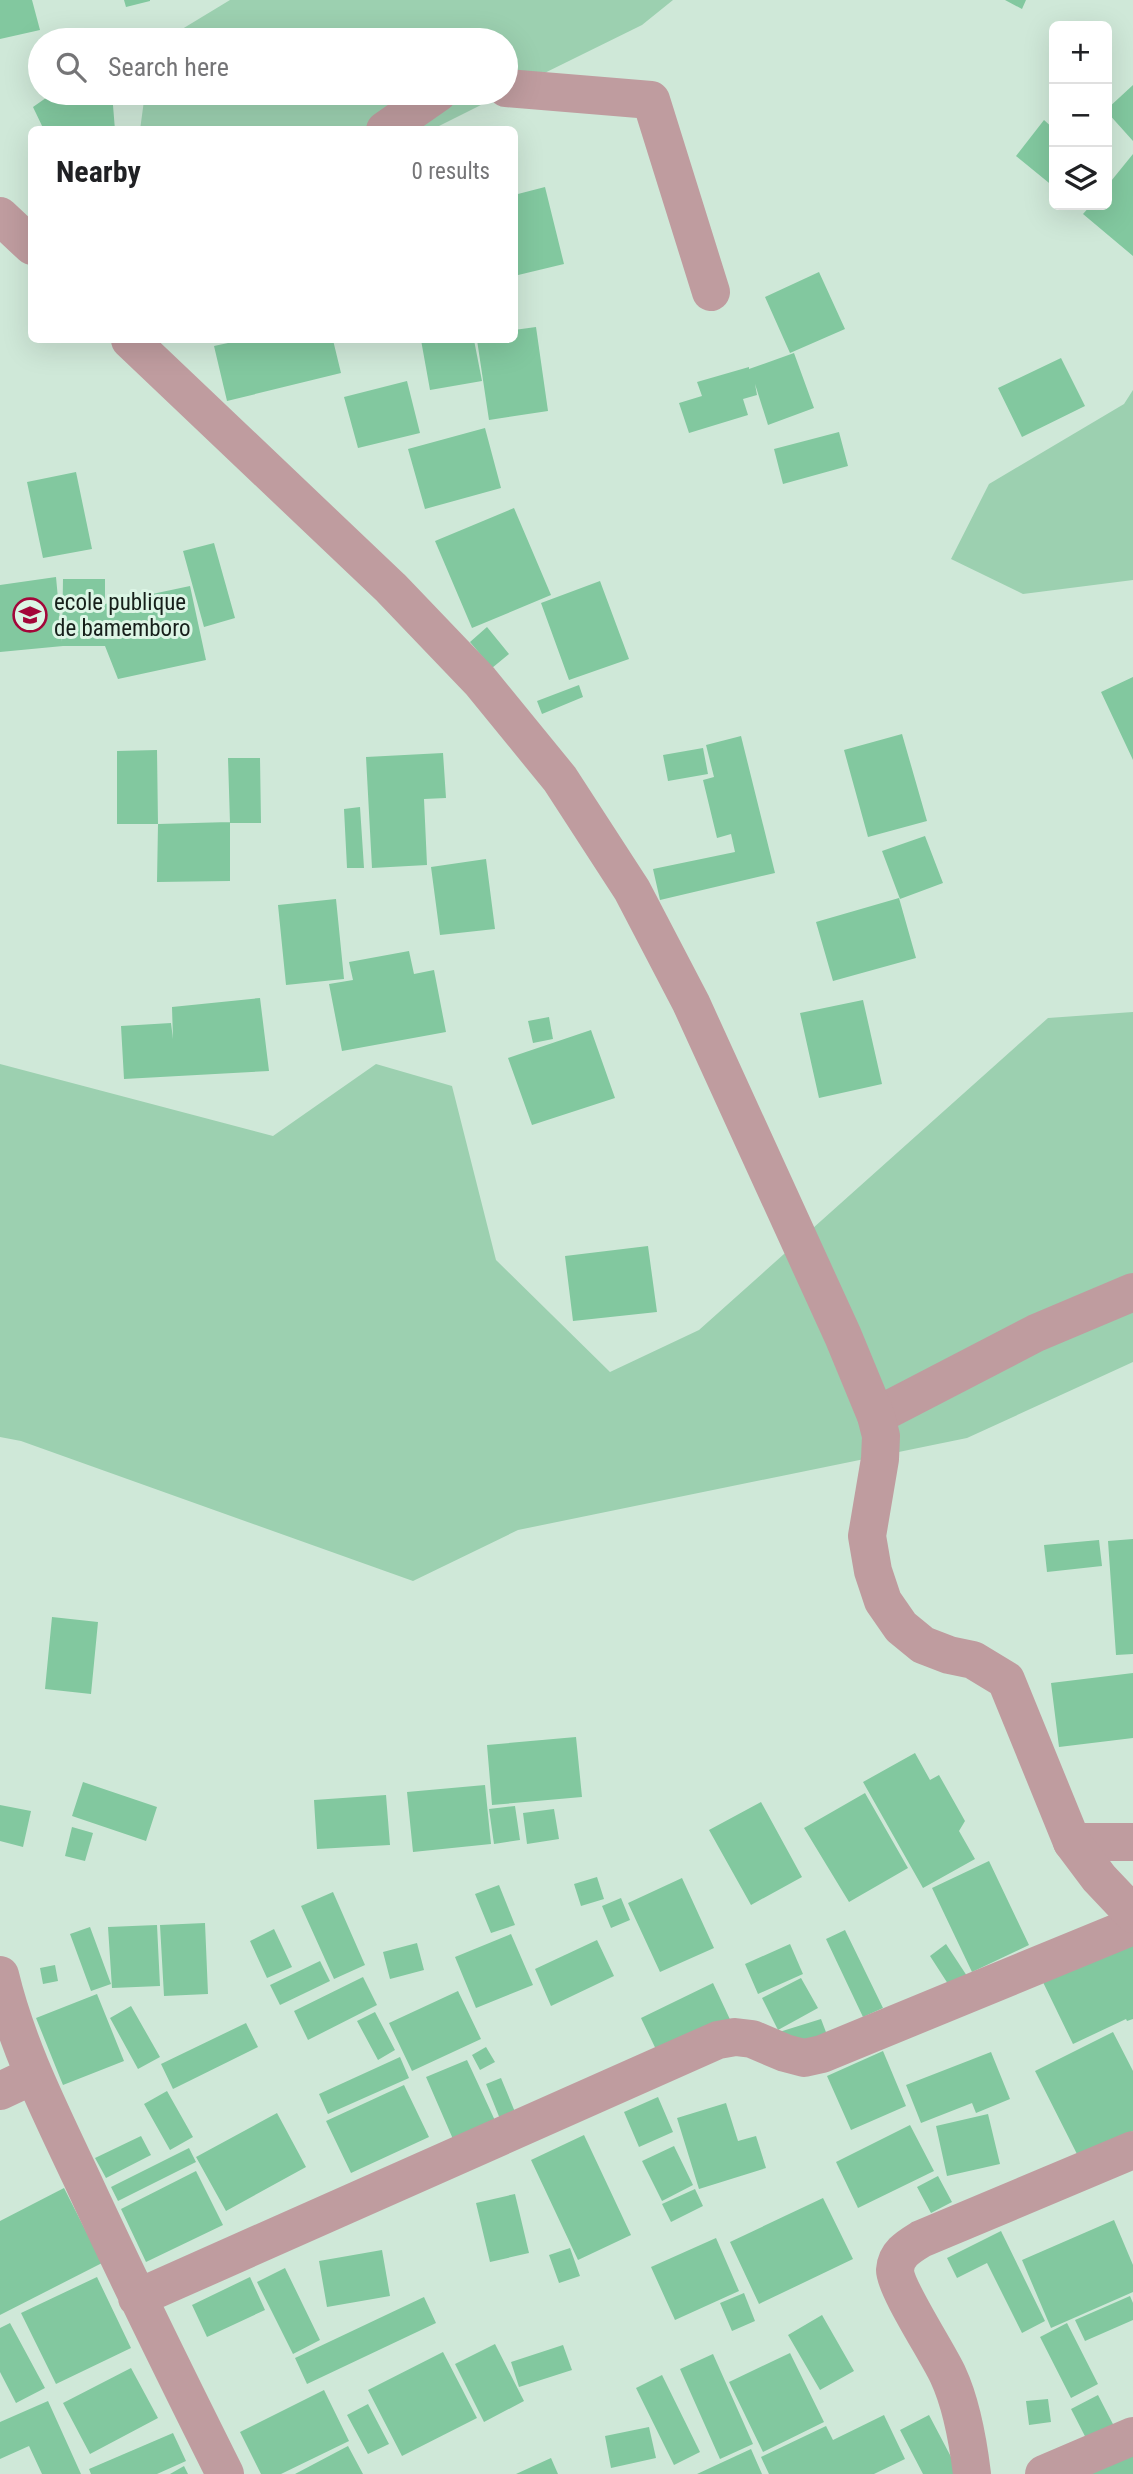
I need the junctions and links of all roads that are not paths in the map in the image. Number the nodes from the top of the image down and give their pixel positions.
1 (518, 89) edge
2 (421, 105) edge
3 (392, 126) edge
4 (0, 216) edge
5 (28, 242) edge
6 (711, 292) dead end
7 (133, 343) edge
8 (1133, 1292) edge
9 (876, 1416) junction
10 (1072, 1842) junction
11 (1133, 1842) edge
12 (1133, 1914) edge
13 (1133, 1926) edge
14 (0, 1975) edge
15 (17, 2083) edge
16 (1133, 2150) edge
17 (137, 2298) junction
18 (1133, 2436) edge
19 (225, 2474) edge
20 (972, 2474) edge
21 (1044, 2474) edge

1 - 6 street
2 - 3 street
4 - 5 street
7 - 9 street
8 - 9 street
9 - 10 street
10 - 11 street
10 - 12 street
13 - 17 street
14 - 15 street
15 - 17 street
16 - 20 street
17 - 19 street
18 - 21 street

